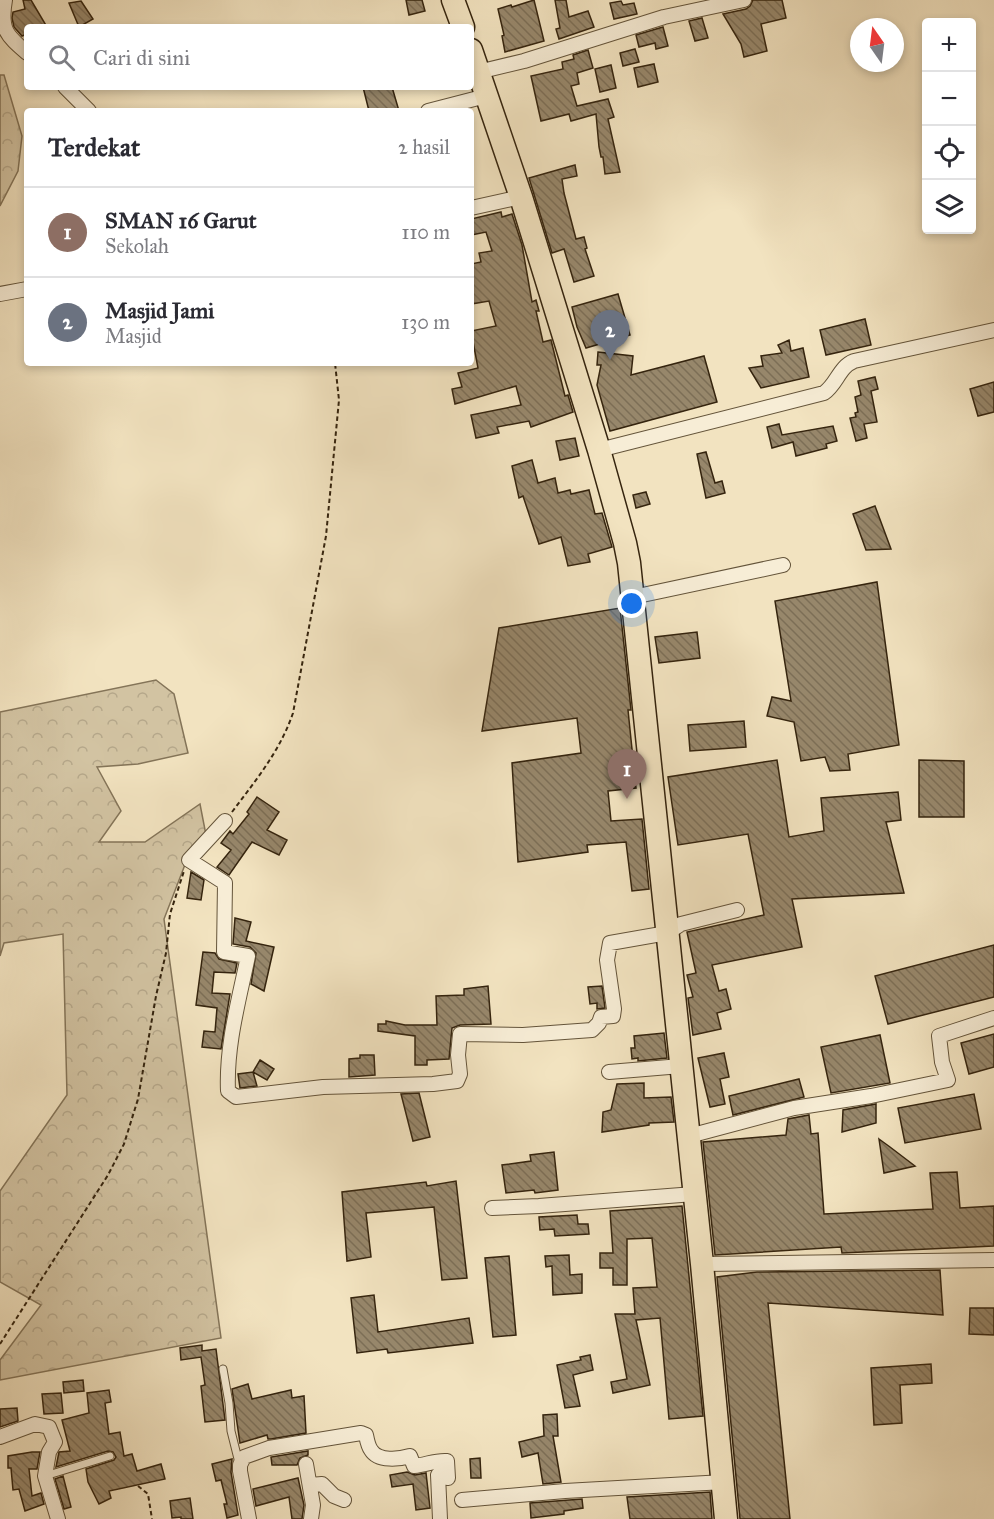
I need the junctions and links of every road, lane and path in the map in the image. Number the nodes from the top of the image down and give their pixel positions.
1 (5, 0) edge
2 (453, 0) edge
3 (744, 0) edge
4 (462, 24) edge
5 (24, 50) edge
6 (474, 59) edge
7 (478, 72) junction
8 (68, 90) edge
9 (486, 96) junction
10 (86, 108) edge
11 (440, 108) edge
12 (521, 197) junction
13 (474, 207) edge
14 (24, 290) edge
15 (0, 294) edge
16 (994, 330) edge
17 (335, 366) edge
18 (599, 450) junction
19 (783, 565) dead end
20 (633, 597) junction
21 (225, 821) joint
22 (189, 860) junction
23 (737, 910) dead end
24 (667, 933) junction
25 (994, 1018) edge
26 (681, 1066) junction
27 (609, 1072) dead end
28 (689, 1136) junction
29 (694, 1194) junction
30 (492, 1208) dead end
31 (994, 1260) edge
32 (702, 1264) junction
33 (0, 1344) edge
34 (223, 1369) dead end
35 (0, 1437) edge
36 (110, 1456) dead end
37 (306, 1464) dead end
38 (240, 1465) junction
39 (45, 1476) junction
40 (724, 1482) junction
41 (310, 1485) junction
42 (138, 1486) dead end
43 (344, 1500) dead end
44 (462, 1500) dead end
45 (58, 1519) edge
46 (152, 1519) edge
47 (249, 1519) edge
48 (311, 1519) edge
49 (440, 1519) edge
50 (726, 1519) edge

1 - 5 street
2 - 4 main road
3 - 7 street
6 - 7 main road
7 - 9 main road
8 - 10 street
9 - 11 street
9 - 12 main road
12 - 13 street
12 - 18 main road
14 - 15 street
16 - 18 street
17 - 21 path
18 - 20 main road
19 - 20 street
20 - 24 main road
21 - 22 street
22 - 24 street
22 - 33 path
23 - 24 street
24 - 26 main road
25 - 28 street
26 - 27 street
26 - 28 main road
28 - 29 main road
29 - 30 street
29 - 32 main road
31 - 32 street
32 - 40 main road
34 - 38 lane
35 - 39 street
36 - 39 lane
37 - 41 street
38 - 47 street
38 - 49 street
39 - 45 street
40 - 44 street
40 - 50 main road
41 - 43 street
41 - 48 street
42 - 46 path

